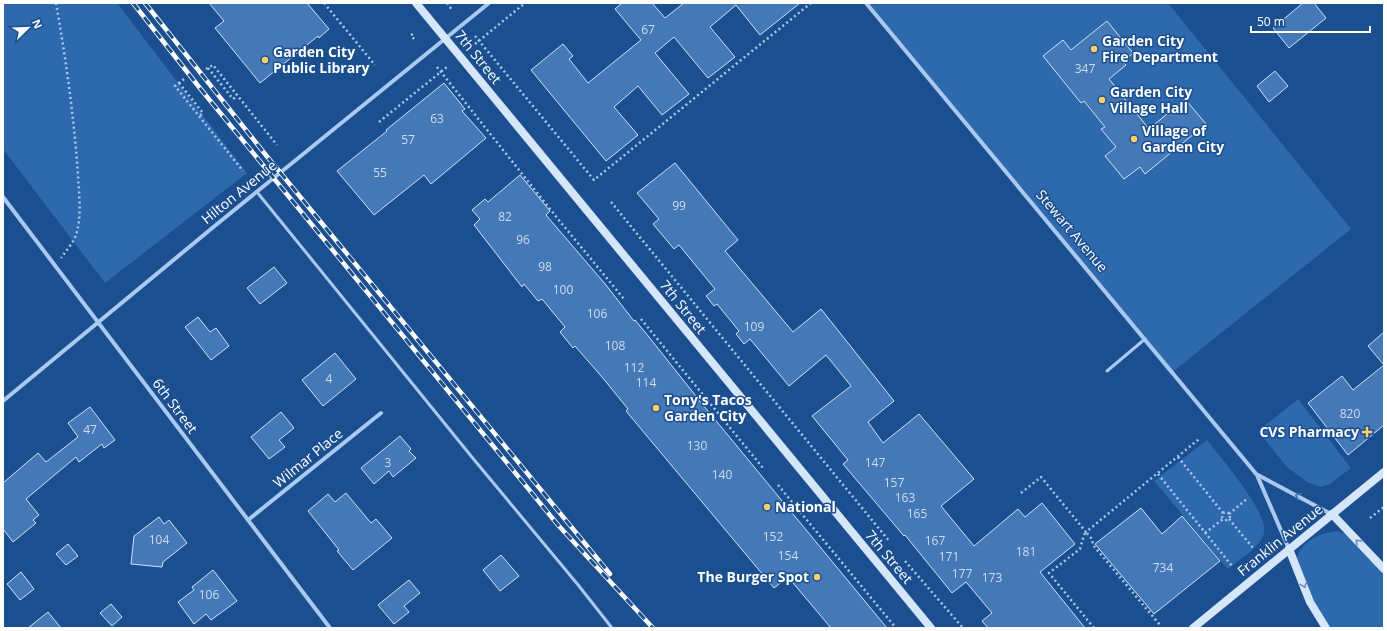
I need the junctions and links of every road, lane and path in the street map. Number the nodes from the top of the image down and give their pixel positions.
1 (56, 3) edge
2 (324, 3) edge
3 (416, 3) edge
4 (447, 3) edge
5 (489, 3) edge
6 (525, 3) edge
7 (811, 3) edge
8 (866, 3) edge
9 (450, 8) dead end
10 (415, 33) dead end
11 (475, 36) dead end
12 (414, 39) dead end
13 (446, 39) junction
14 (479, 41) junction
15 (475, 44) dead end
16 (375, 65) dead end
17 (448, 66) dead end
18 (437, 67) dead end
19 (442, 72) junction
20 (184, 79) dead end
21 (237, 96) junction
22 (379, 122) dead end
23 (277, 145) dead end
24 (243, 171) dead end
25 (257, 192) junction
26 (3, 197) edge
27 (611, 202) dead end
28 (56, 267) junction
29 (624, 299) dead end
30 (641, 319) dead end
31 (98, 323) junction
32 (1144, 339) junction
33 (1107, 371) dead end
34 (3, 401) edge
35 (381, 413) dead end
36 (1199, 439) dead end
37 (1178, 457) junction
38 (763, 468) dead end
39 (1384, 472) edge
40 (1158, 474) junction
41 (1257, 475) junction
42 (778, 485) dead end
43 (1022, 493) dead end
44 (1248, 498) dead end
45 (1384, 507) edge
46 (1224, 513) junction
47 (1230, 514) junction
48 (1332, 514) junction
49 (1370, 518) dead end
50 (1223, 519) junction
51 (1229, 519) junction
52 (248, 520) junction
53 (1086, 532) junction
54 (1205, 533) junction
55 (890, 542) dead end
56 (1253, 548) dead end
57 (1289, 549) junction
58 (905, 561) dead end
59 (1232, 566) dead end
60 (1384, 569) edge
61 (1160, 625) dead end
62 (330, 628) edge
63 (612, 628) edge
64 (896, 628) edge
65 (931, 628) edge
66 (963, 628) edge
67 (1094, 628) edge
68 (1193, 628) edge
69 (1326, 628) edge

1 - 28 path
2 - 16 path
3 - 13 street, 7th Street
4 - 9 path
5 - 13 street, Hilton Avenue
6 - 14 path
7 - 14 path
8 - 32 street, Stewart Avenue
10 - 12 path
11 - 14 path
13 - 25 street, Hilton Avenue
13 - 65 street, 7th Street
14 - 15 path
17 - 19 path
18 - 19 path
19 - 22 path
19 - 29 path
20 - 24 path
21 - 21 path
21 - 23 path
25 - 31 street, Hilton Avenue
25 - 63 lane
26 - 28 street, 6th Street
27 - 55 path
28 - 31 street, 6th Street
30 - 38 path
31 - 34 street, Hilton Avenue
31 - 52 street, 6th Street
32 - 33 lane
32 - 41 street, Stewart Avenue
35 - 52 street, Wilmar Place
36 - 37 path
37 - 40 path
37 - 46 path
39 - 48 street, Franklin Avenue
40 - 53 path
40 - 54 path
48 -> 41 street, Stewart Avenue
41 - 57 street, Stewart Avenue
42 - 64 path
43 - 53 path
44 - 47 path
45 - 49 path
46 - 47 path
46 - 50 path
47 - 51 path
48 - 57 street, Franklin Avenue
60 -> 48 street, Stewart Avenue
50 - 51 path
50 - 54 path
51 - 56 path
52 - 62 street, 6th Street
53 - 61 path
53 - 67 path
54 - 59 path
57 - 68 street, Franklin Avenue
57 -> 69 street, Stewart Avenue
58 - 66 path

